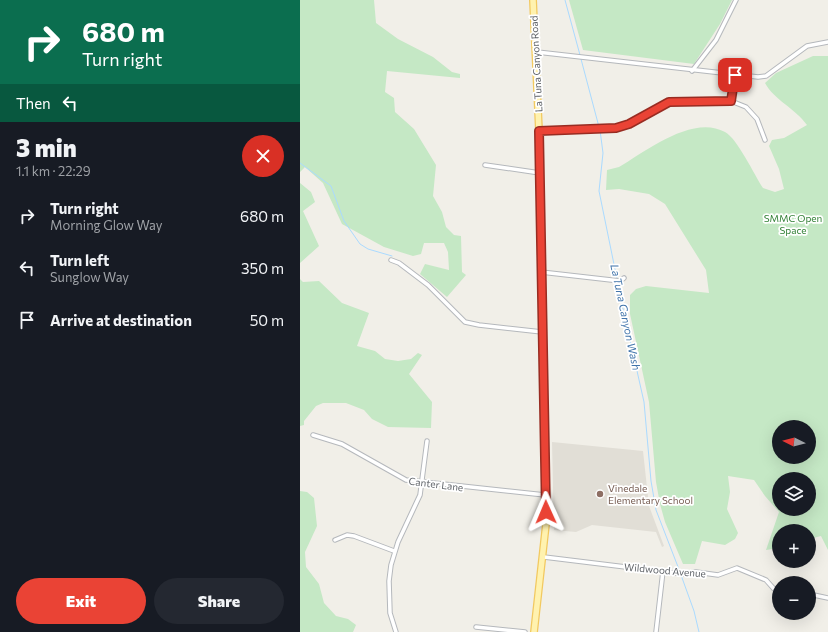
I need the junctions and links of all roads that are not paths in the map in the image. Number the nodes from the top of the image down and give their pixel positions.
1 (533, 0) edge
2 (736, 0) edge
3 (828, 42) edge
4 (536, 52) junction
5 (692, 71) junction
6 (735, 75) junction
7 (731, 101) junction
8 (539, 131) junction
9 (765, 140) dead end
10 (484, 165) dead end
11 (540, 173) junction
12 (391, 260) dead end
13 (541, 272) junction
14 (624, 278) dead end
15 (542, 332) junction
16 (313, 435) dead end
17 (427, 441) dead end
18 (422, 483) junction
19 (545, 495) junction
20 (335, 540) dead end
21 (394, 551) junction
22 (544, 557) junction
23 (664, 571) junction
24 (772, 587) edge
25 (816, 595) edge
26 (828, 598) edge
27 (476, 627) dead end
28 (396, 632) edge
29 (525, 632) edge
30 (534, 632) edge
31 (656, 632) edge

1 - 4 main road, La Tuna Canyon Road
2 - 5 street
3 - 6 street
4 - 5 street
4 - 8 main road, La Tuna Canyon Road
5 - 6 street
6 - 7 street
7 - 8 street
7 - 9 street
8 - 11 main road, La Tuna Canyon Road
10 - 11 street
11 - 13 main road, La Tuna Canyon Road
12 - 15 street
13 - 14 street
13 - 15 main road, La Tuna Canyon Road
15 - 19 main road, La Tuna Canyon Road
16 - 18 street, Canter Lane
17 - 18 street
18 - 19 street, Canter Lane
18 - 21 street
19 - 22 main road, La Tuna Canyon Road
20 - 21 street
21 - 28 street
22 - 23 street, Wildwood Avenue
22 - 30 main road, La Tuna Canyon Road
23 - 24 street, Wildwood Avenue
23 - 31 street
25 - 26 street
27 - 29 street

